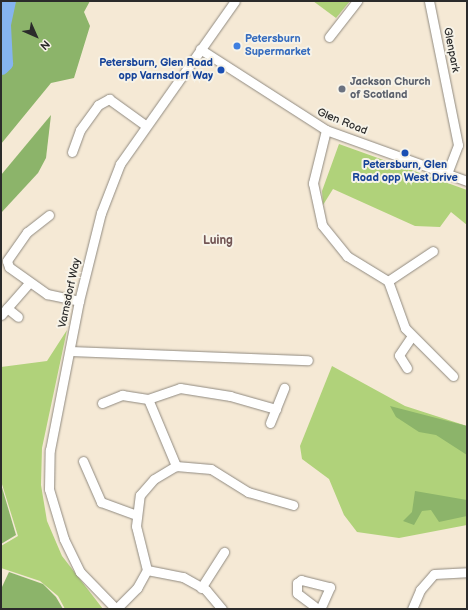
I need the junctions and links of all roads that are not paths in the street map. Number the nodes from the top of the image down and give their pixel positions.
1 (235, 1) edge
2 (357, 1) edge
3 (429, 1) edge
4 (329, 37) dead end
5 (200, 49) junction
6 (145, 125) junction
7 (326, 130) junction
8 (72, 152) dead end
9 (447, 174) junction
10 (467, 181) edge
11 (49, 215) dead end
12 (433, 251) dead end
13 (4, 263) edge
14 (388, 281) junction
15 (29, 283) junction
16 (79, 300) junction
17 (8, 308) junction
18 (1, 315) edge
19 (18, 317) dead end
20 (412, 336) junction
21 (70, 351) junction
22 (308, 360) dead end
23 (407, 368) dead end
24 (453, 376) dead end
25 (284, 388) dead end
26 (148, 400) junction
27 (102, 403) dead end
28 (276, 409) junction
29 (270, 423) dead end
30 (83, 461) dead end
31 (176, 466) junction
32 (293, 505) dead end
33 (136, 515) junction
34 (224, 552) dead end
35 (147, 570) junction
36 (467, 572) edge
37 (201, 588) junction
38 (317, 607) edge
39 (116, 609) edge
40 (222, 609) edge
41 (412, 609) edge

1 - 5 street, Varnsdorf Way
2 - 4 street
3 - 9 street, Glenpark
5 - 6 street, Varnsdorf Way
5 - 7 street, Glen Road
6 - 8 street
6 - 16 street, Varnsdorf Way
7 - 9 street, Glen Road
7 - 14 street
9 - 10 street, Glen Road
11 - 13 street
12 - 14 street
13 - 15 street
14 - 20 street
15 - 16 street
15 - 17 street
16 - 21 street, Varnsdorf Way
17 - 18 street
17 - 19 street
20 - 23 street
20 - 24 street
21 - 22 street
21 - 39 street, Varnsdorf Way
25 - 28 street
26 - 27 street
26 - 28 street
26 - 31 street
28 - 29 street
30 - 33 street
31 - 32 street
31 - 33 street
33 - 35 street
34 - 37 street
35 - 37 street
35 - 39 street
36 - 41 street
37 - 40 street
38 - 38 street

